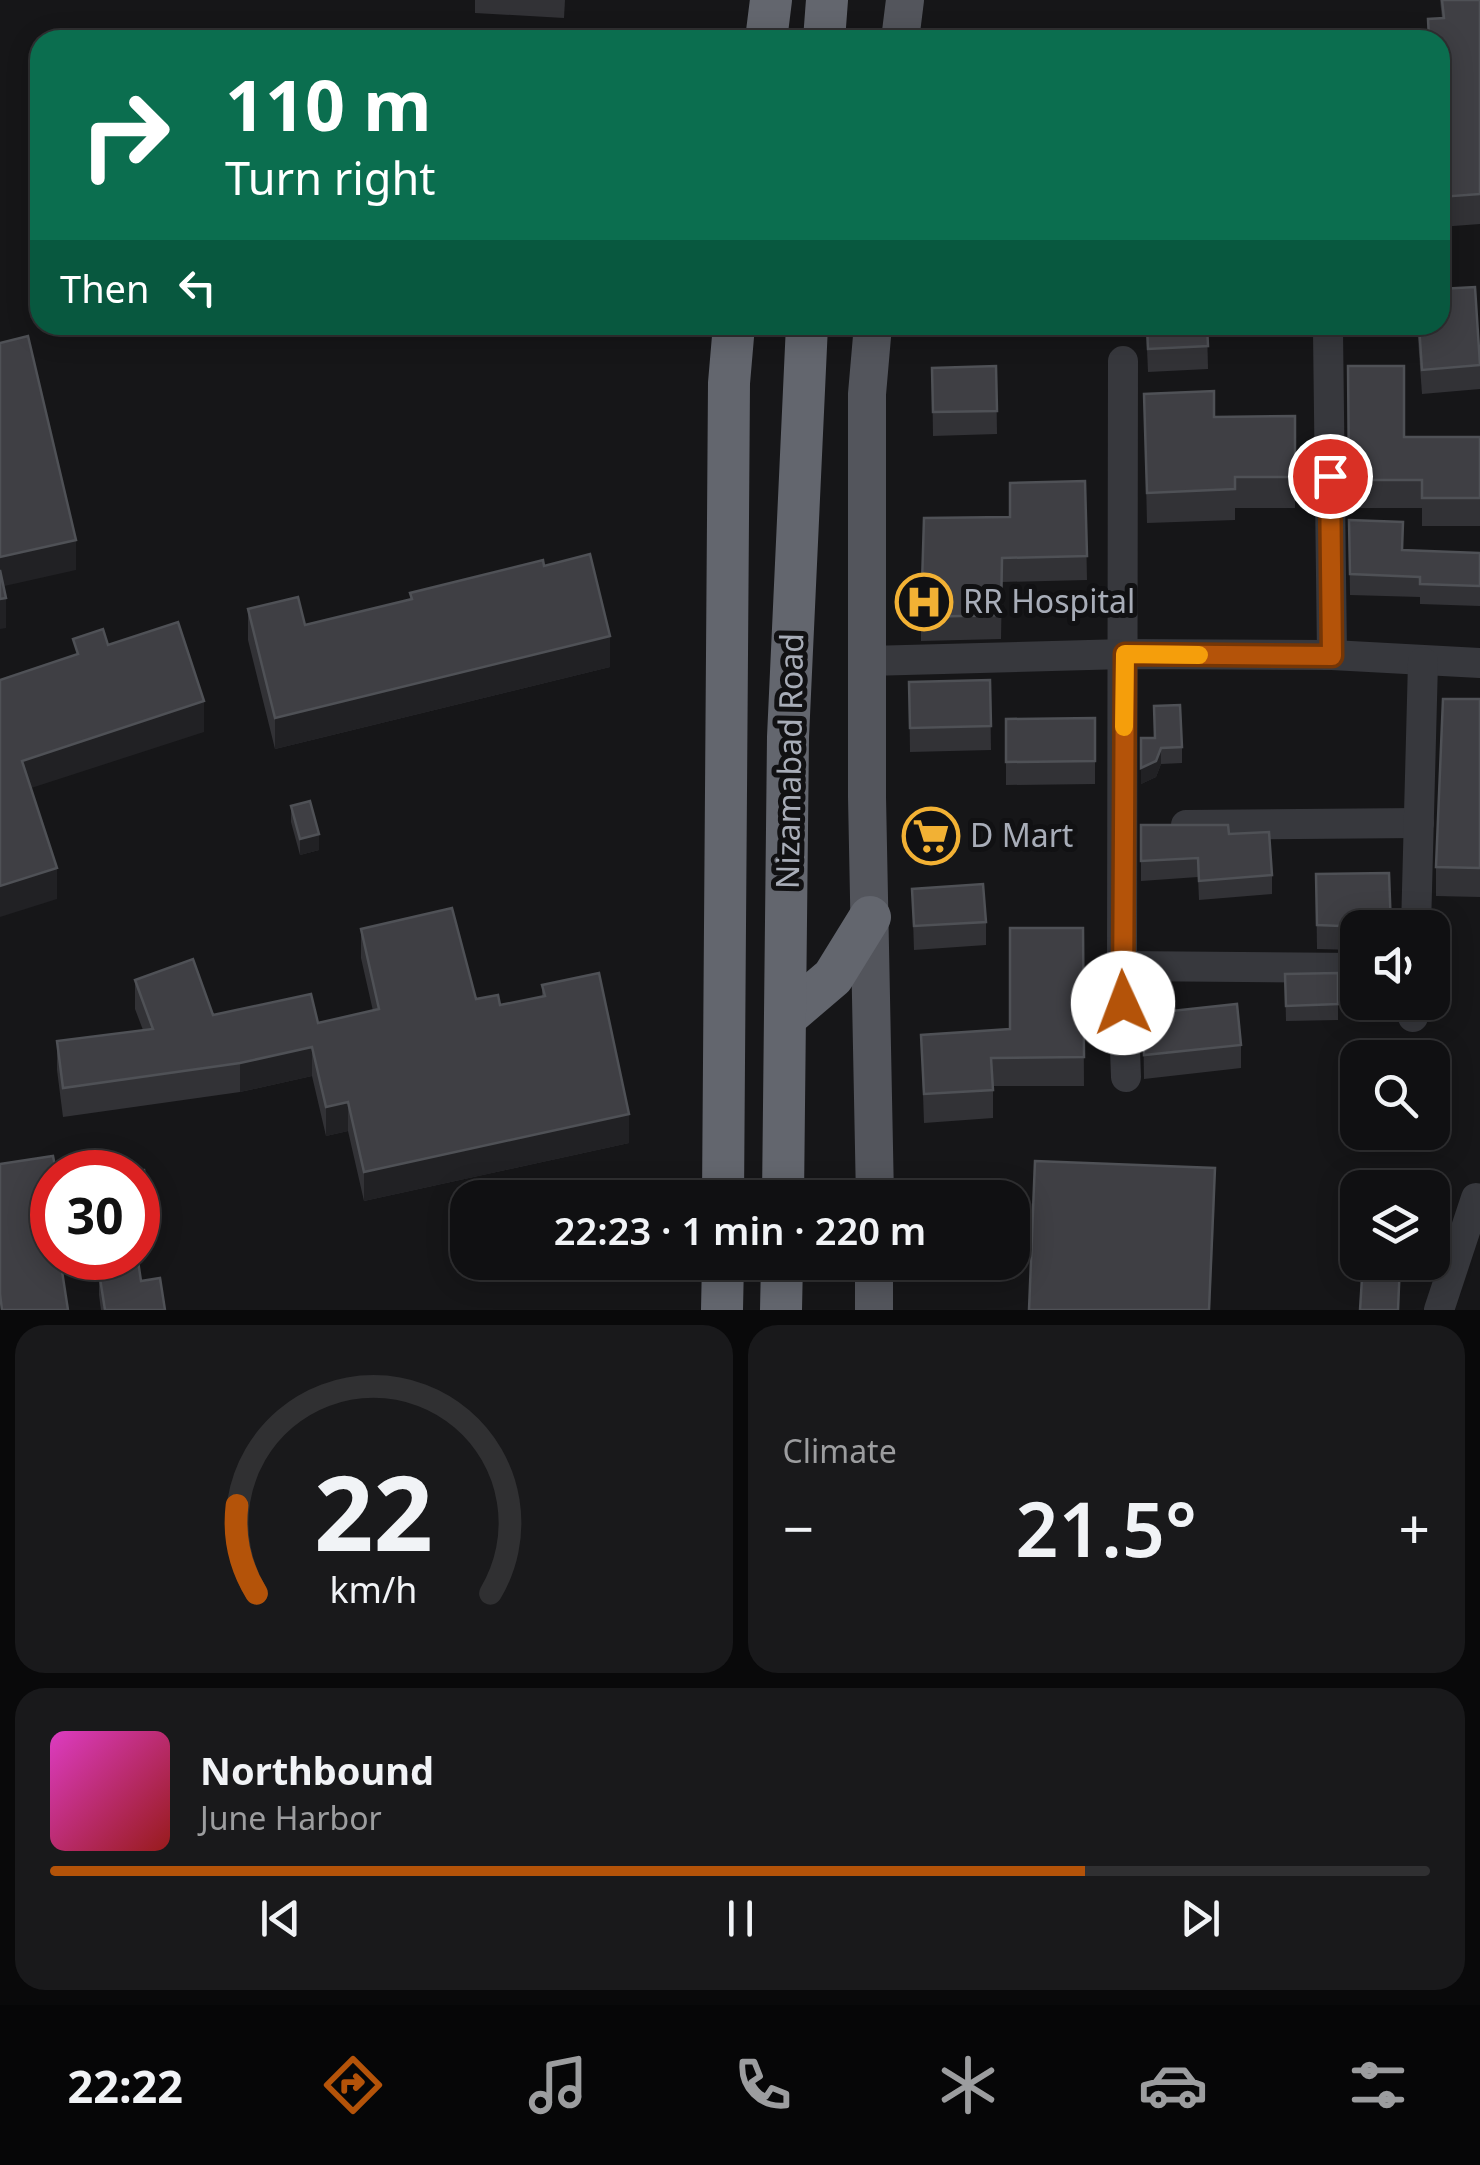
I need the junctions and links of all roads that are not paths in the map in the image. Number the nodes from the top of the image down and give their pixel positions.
1 (771, 0) edge
2 (828, 0) edge
3 (905, 0) edge
4 (767, 30) edge
5 (825, 30) edge
6 (901, 30) edge
7 (733, 335) edge
8 (806, 335) edge
9 (872, 335) edge
10 (1328, 335) edge
11 (1122, 361) dead end
12 (1125, 654) junction
13 (1332, 656) junction
14 (868, 661) junction
15 (1423, 662) junction
16 (1480, 663) edge
17 (1419, 823) junction
18 (1143, 826) junction
19 (1417, 910) edge
20 (870, 917) junction
21 (1122, 966) junction
22 (1340, 968) edge
23 (785, 1018) junction
24 (1126, 1077) dead end
25 (723, 1180) edge
26 (783, 1180) edge
27 (875, 1180) edge
28 (1476, 1198) dead end
29 (722, 1280) edge
30 (782, 1280) edge
31 (874, 1280) edge
32 (722, 1310) edge
33 (782, 1310) edge
34 (874, 1310) edge
35 (1439, 1310) edge

1 - 4 highway
2 - 5 highway
3 - 6 main road
7 - 25 highway, Nizamabad Road
8 - 23 highway, Nizamabad Road
9 - 14 main road
10 - 13 street
11 - 12 street
12 - 13 street
12 - 14 street
12 - 18 street
13 - 15 street
14 - 20 main road
15 - 16 street
15 - 17 street
17 - 18 street
17 - 19 street
18 - 21 street
20 - 23 highway
20 - 27 main road
21 - 22 street
21 - 24 street
23 - 26 highway, Nizamabad Road
28 - 35 street
29 - 32 highway
30 - 33 highway
31 - 34 main road

